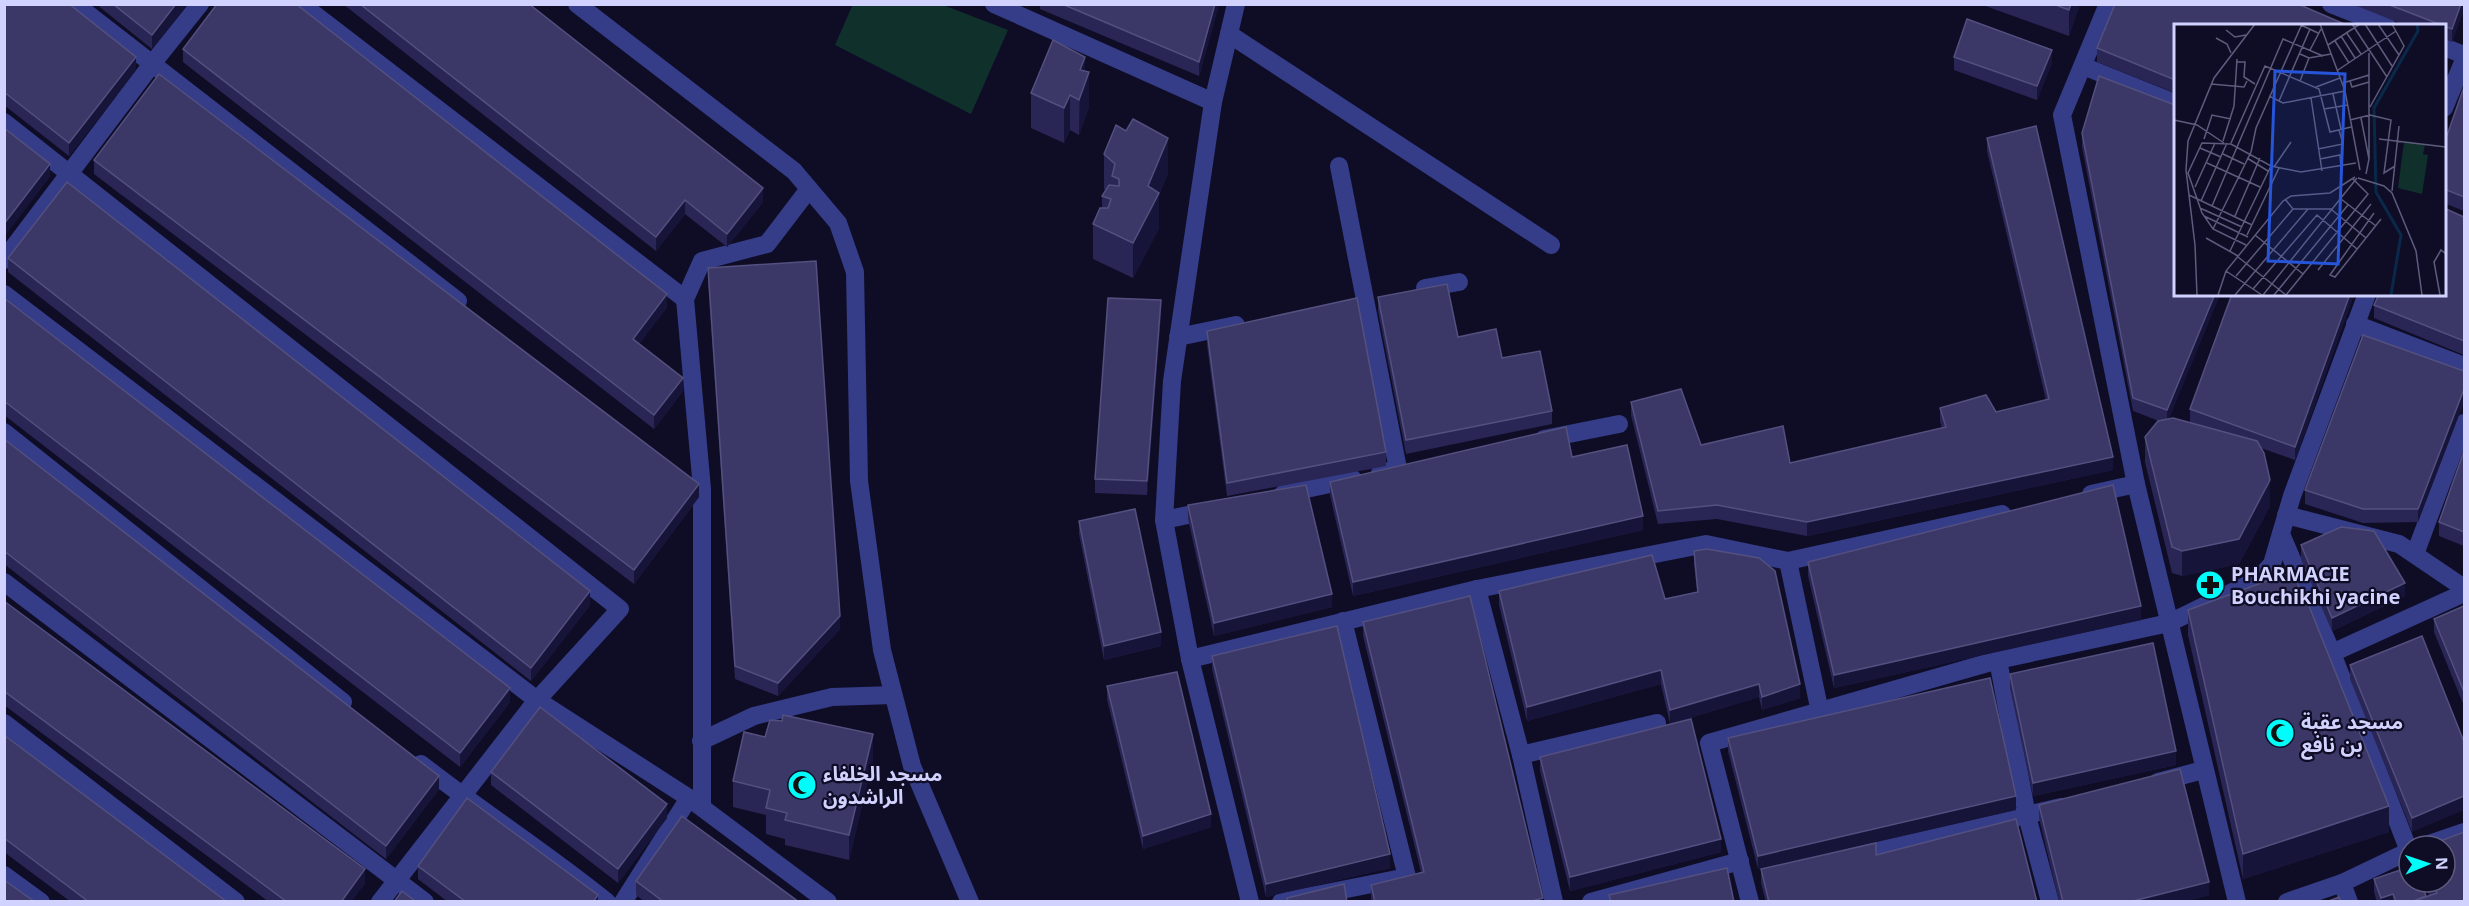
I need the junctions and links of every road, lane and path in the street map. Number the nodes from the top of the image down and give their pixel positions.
1 (75, 4) edge
2 (200, 4) edge
3 (301, 4) edge
4 (577, 4) edge
5 (994, 4) edge
6 (1236, 4) edge
7 (2108, 4) edge
8 (2331, 4) edge
9 (2382, 24) edge
10 (1229, 34) junction
11 (2445, 47) edge
12 (2464, 55) edge
13 (2464, 60) edge
14 (152, 64) junction
15 (2083, 66) junction
16 (1213, 102) junction
17 (2174, 103) edge
18 (2445, 106) edge
19 (4, 122) edge
20 (1339, 166) dead end
21 (68, 174) junction
22 (809, 189) junction
23 (1551, 245) dead end
24 (4, 260) edge
25 (1459, 282) dead end
26 (1412, 291) edge
27 (4, 294) edge
28 (2366, 296) edge
29 (685, 299) junction
30 (1371, 299) junction
31 (1342, 305) edge
32 (474, 313) edge
33 (1249, 323) edge
34 (2355, 324) junction
35 (1178, 337) junction
36 (2464, 366) edge
37 (2464, 423) edge
38 (1619, 424) dead end
39 (4, 432) edge
40 (1526, 443) edge
41 (1421, 465) edge
42 (1398, 469) junction
43 (683, 474) edge
44 (2136, 484) junction
45 (702, 489) junction
46 (2078, 497) edge
47 (1269, 498) edge
48 (1234, 505) edge
49 (2020, 510) edge
50 (2286, 515) junction
51 (1164, 520) junction
52 (2281, 534) junction
53 (2415, 554) junction
54 (1788, 561) junction
55 (4, 582) edge
56 (2464, 588) edge
57 (1477, 589) junction
58 (2464, 592) edge
59 (1343, 621) junction
60 (2169, 623) junction
61 (2332, 653) junction
62 (1190, 660) junction
63 (1998, 660) junction
64 (893, 695) junction
65 (537, 700) junction
66 (1820, 712) junction
67 (359, 714) edge
68 (4, 723) edge
69 (1657, 723) dead end
70 (700, 741) junction
71 (405, 751) edge
72 (1521, 755) junction
73 (2203, 770) junction
74 (2137, 787) edge
75 (461, 795) junction
76 (2082, 802) edge
77 (696, 803) junction
78 (2027, 816) junction
79 (2402, 834) edge
80 (2397, 857) edge
81 (1835, 858) edge
82 (1742, 870) junction
83 (1767, 873) edge
84 (4, 876) edge
85 (396, 880) junction
86 (2342, 883) junction
87 (40, 902) edge
88 (236, 902) edge
89 (380, 902) edge
90 (425, 902) edge
91 (607, 902) edge
92 (624, 902) edge
93 (828, 902) edge
94 (970, 902) edge
95 (1250, 902) edge
96 (1281, 902) edge
97 (1554, 902) edge
98 (1592, 902) edge
99 (1750, 902) edge
100 (2050, 902) edge
101 (2237, 902) edge
102 (2287, 902) edge
103 (2349, 902) edge

1 - 14 street
2 - 14 street
3 - 29 street
4 - 22 street
5 - 16 street
6 - 10 street
7 - 15 street
8 - 9 street
10 - 16 street
10 - 23 street
11 - 12 street
13 - 18 street
14 - 21 street
14 - 32 street
15 - 17 street
15 - 44 street
16 - 35 street
19 - 21 street
20 - 30 street
21 - 24 street
21 - 65 street
22 - 29 street
22 - 64 street
25 - 26 street
27 - 65 street
28 - 34 street
29 - 45 street
30 - 31 street
30 - 42 street
33 - 35 street
34 - 36 street
34 - 50 street
35 - 51 street
37 - 53 street
38 - 40 street
39 - 67 street
41 - 42 street
42 - 47 street
43 - 45 street
44 - 46 street
44 - 60 street
45 - 70 street
48 - 51 street
49 - 54 street
50 - 52 street
50 - 53 street
51 - 62 street
52 - 60 street
52 - 61 street
53 - 56 street
54 - 57 street
54 - 66 street
55 - 85 street
57 - 59 street
57 - 72 street
58 - 61 street
59 - 62 street
59 - 96 street
60 - 63 street
60 - 73 street
61 - 79 street
62 - 95 street
63 - 66 street
63 - 78 street
64 - 70 street
64 - 94 street
65 - 75 street
65 - 77 street
66 - 82 street
68 - 88 street
69 - 72 street
70 - 77 street
71 - 75 street
72 - 97 street
73 - 74 street
73 - 101 street
75 - 85 street
75 - 91 street
76 - 78 street
77 - 92 street
77 - 93 street
78 - 81 street
78 - 100 street
80 - 86 street
82 - 83 street
82 - 98 street
82 - 99 street
84 - 87 street
85 - 89 street
85 - 90 street
86 - 102 street
86 - 103 street

